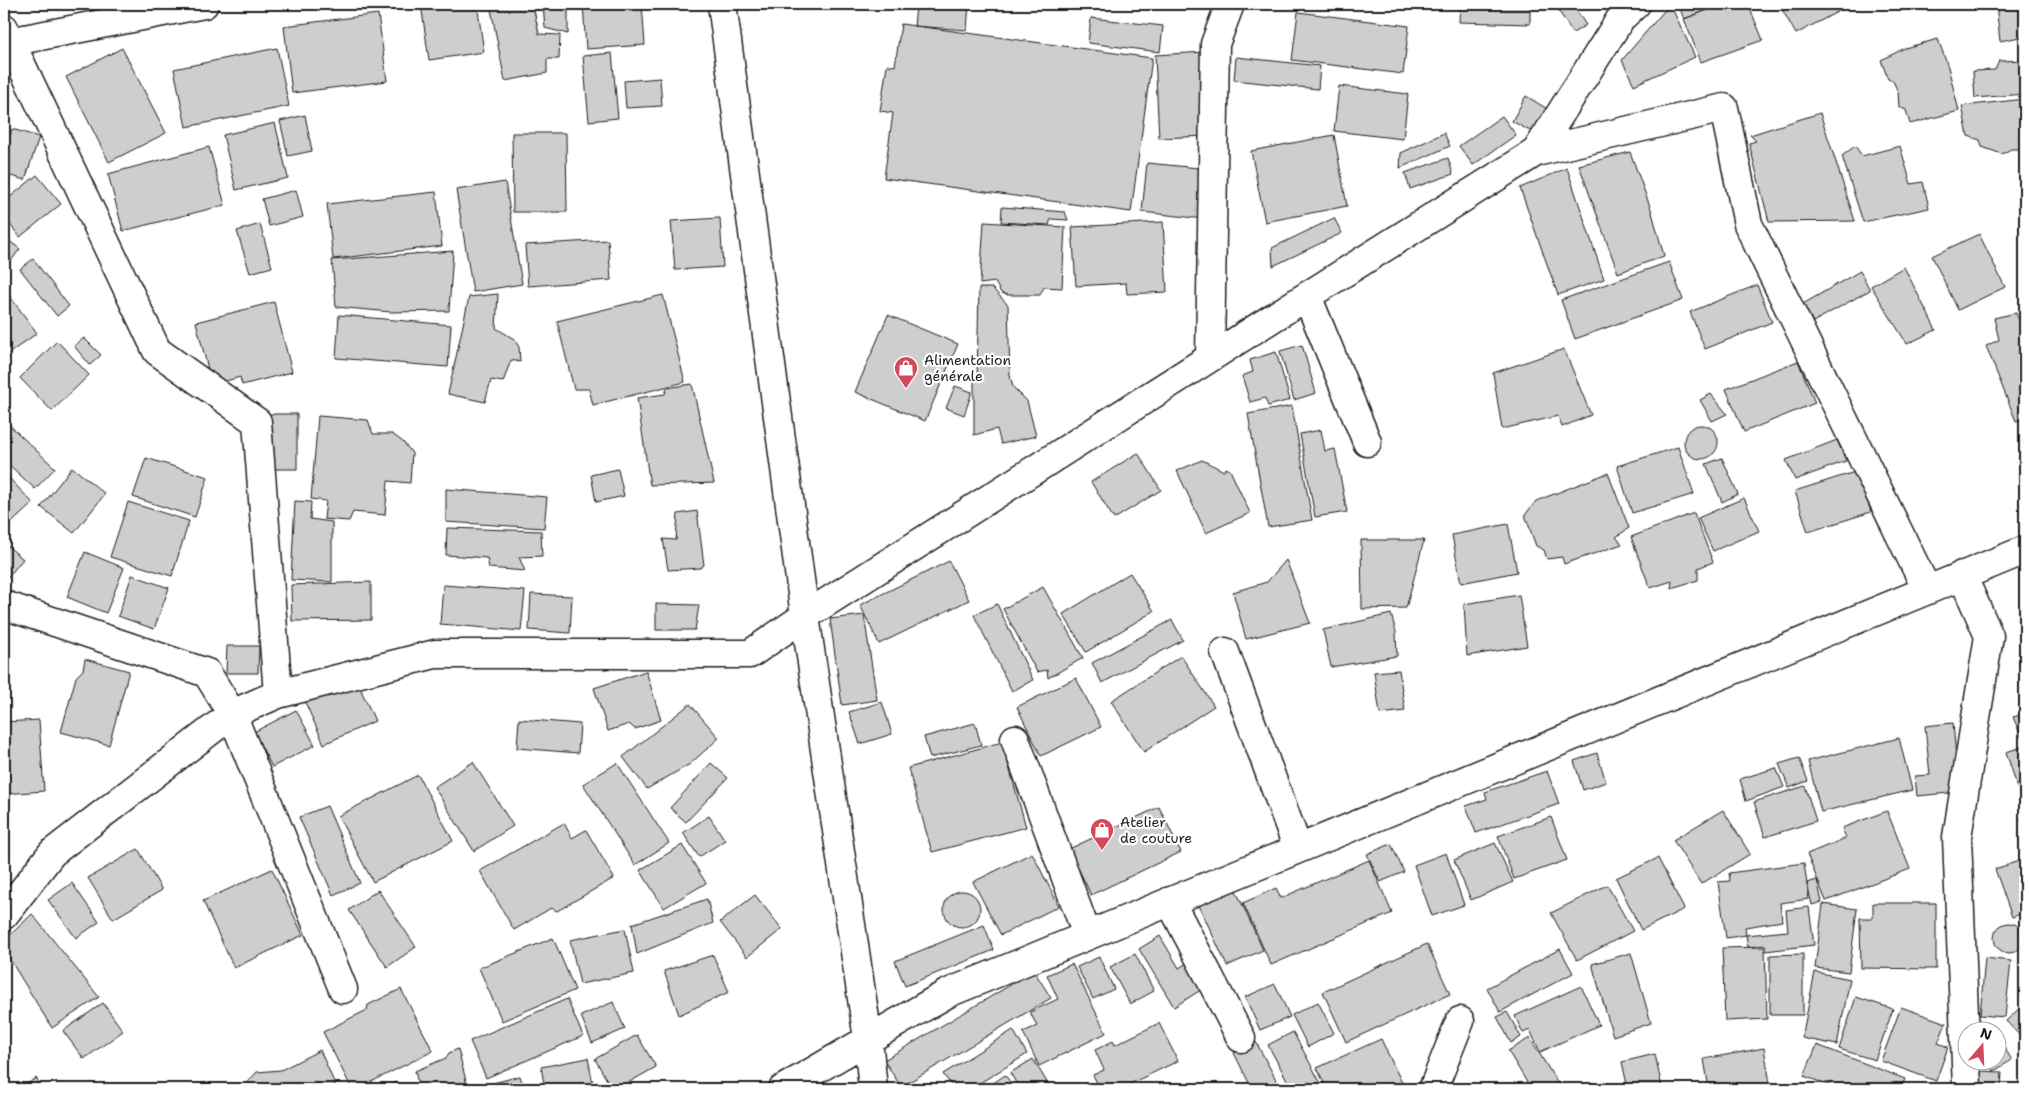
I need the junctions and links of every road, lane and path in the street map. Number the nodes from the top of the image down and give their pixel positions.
1 (204, 4) edge
2 (722, 4) edge
3 (1230, 4) edge
4 (1636, 4) edge
5 (6, 37) edge
6 (1536, 152) junction
7 (1307, 296) junction
8 (1210, 357) junction
9 (1366, 442) dead end
10 (2025, 550) edge
11 (1962, 575) junction
12 (1927, 590) junction
13 (4, 605) edge
14 (805, 616) junction
15 (1225, 652) dead end
16 (278, 694) junction
17 (232, 714) junction
18 (1016, 739) dead end
19 (1298, 849) junction
20 (16, 882) edge
21 (1170, 901) junction
22 (4, 915) edge
23 (1087, 936) junction
24 (343, 989) dead end
25 (1460, 1021) dead end
26 (868, 1038) junction
27 (1241, 1038) dead end
28 (783, 1089) edge
29 (873, 1089) edge
30 (1433, 1089) edge
31 (1967, 1089) edge

1 - 5 street
2 - 14 street
3 - 8 street
4 - 6 street
5 - 16 street
6 - 7 street
6 - 12 street
7 - 8 street
7 - 9 street
8 - 14 street
10 - 11 street
11 - 12 street
11 - 31 street
12 - 19 street
13 - 17 street
14 - 16 street
14 - 26 street
15 - 19 street
16 - 17 street
17 - 20 street
17 - 24 street
18 - 23 street
19 - 21 street
20 - 22 street
21 - 23 street
21 - 27 street
23 - 26 street
25 - 30 street
26 - 28 street
26 - 29 street

